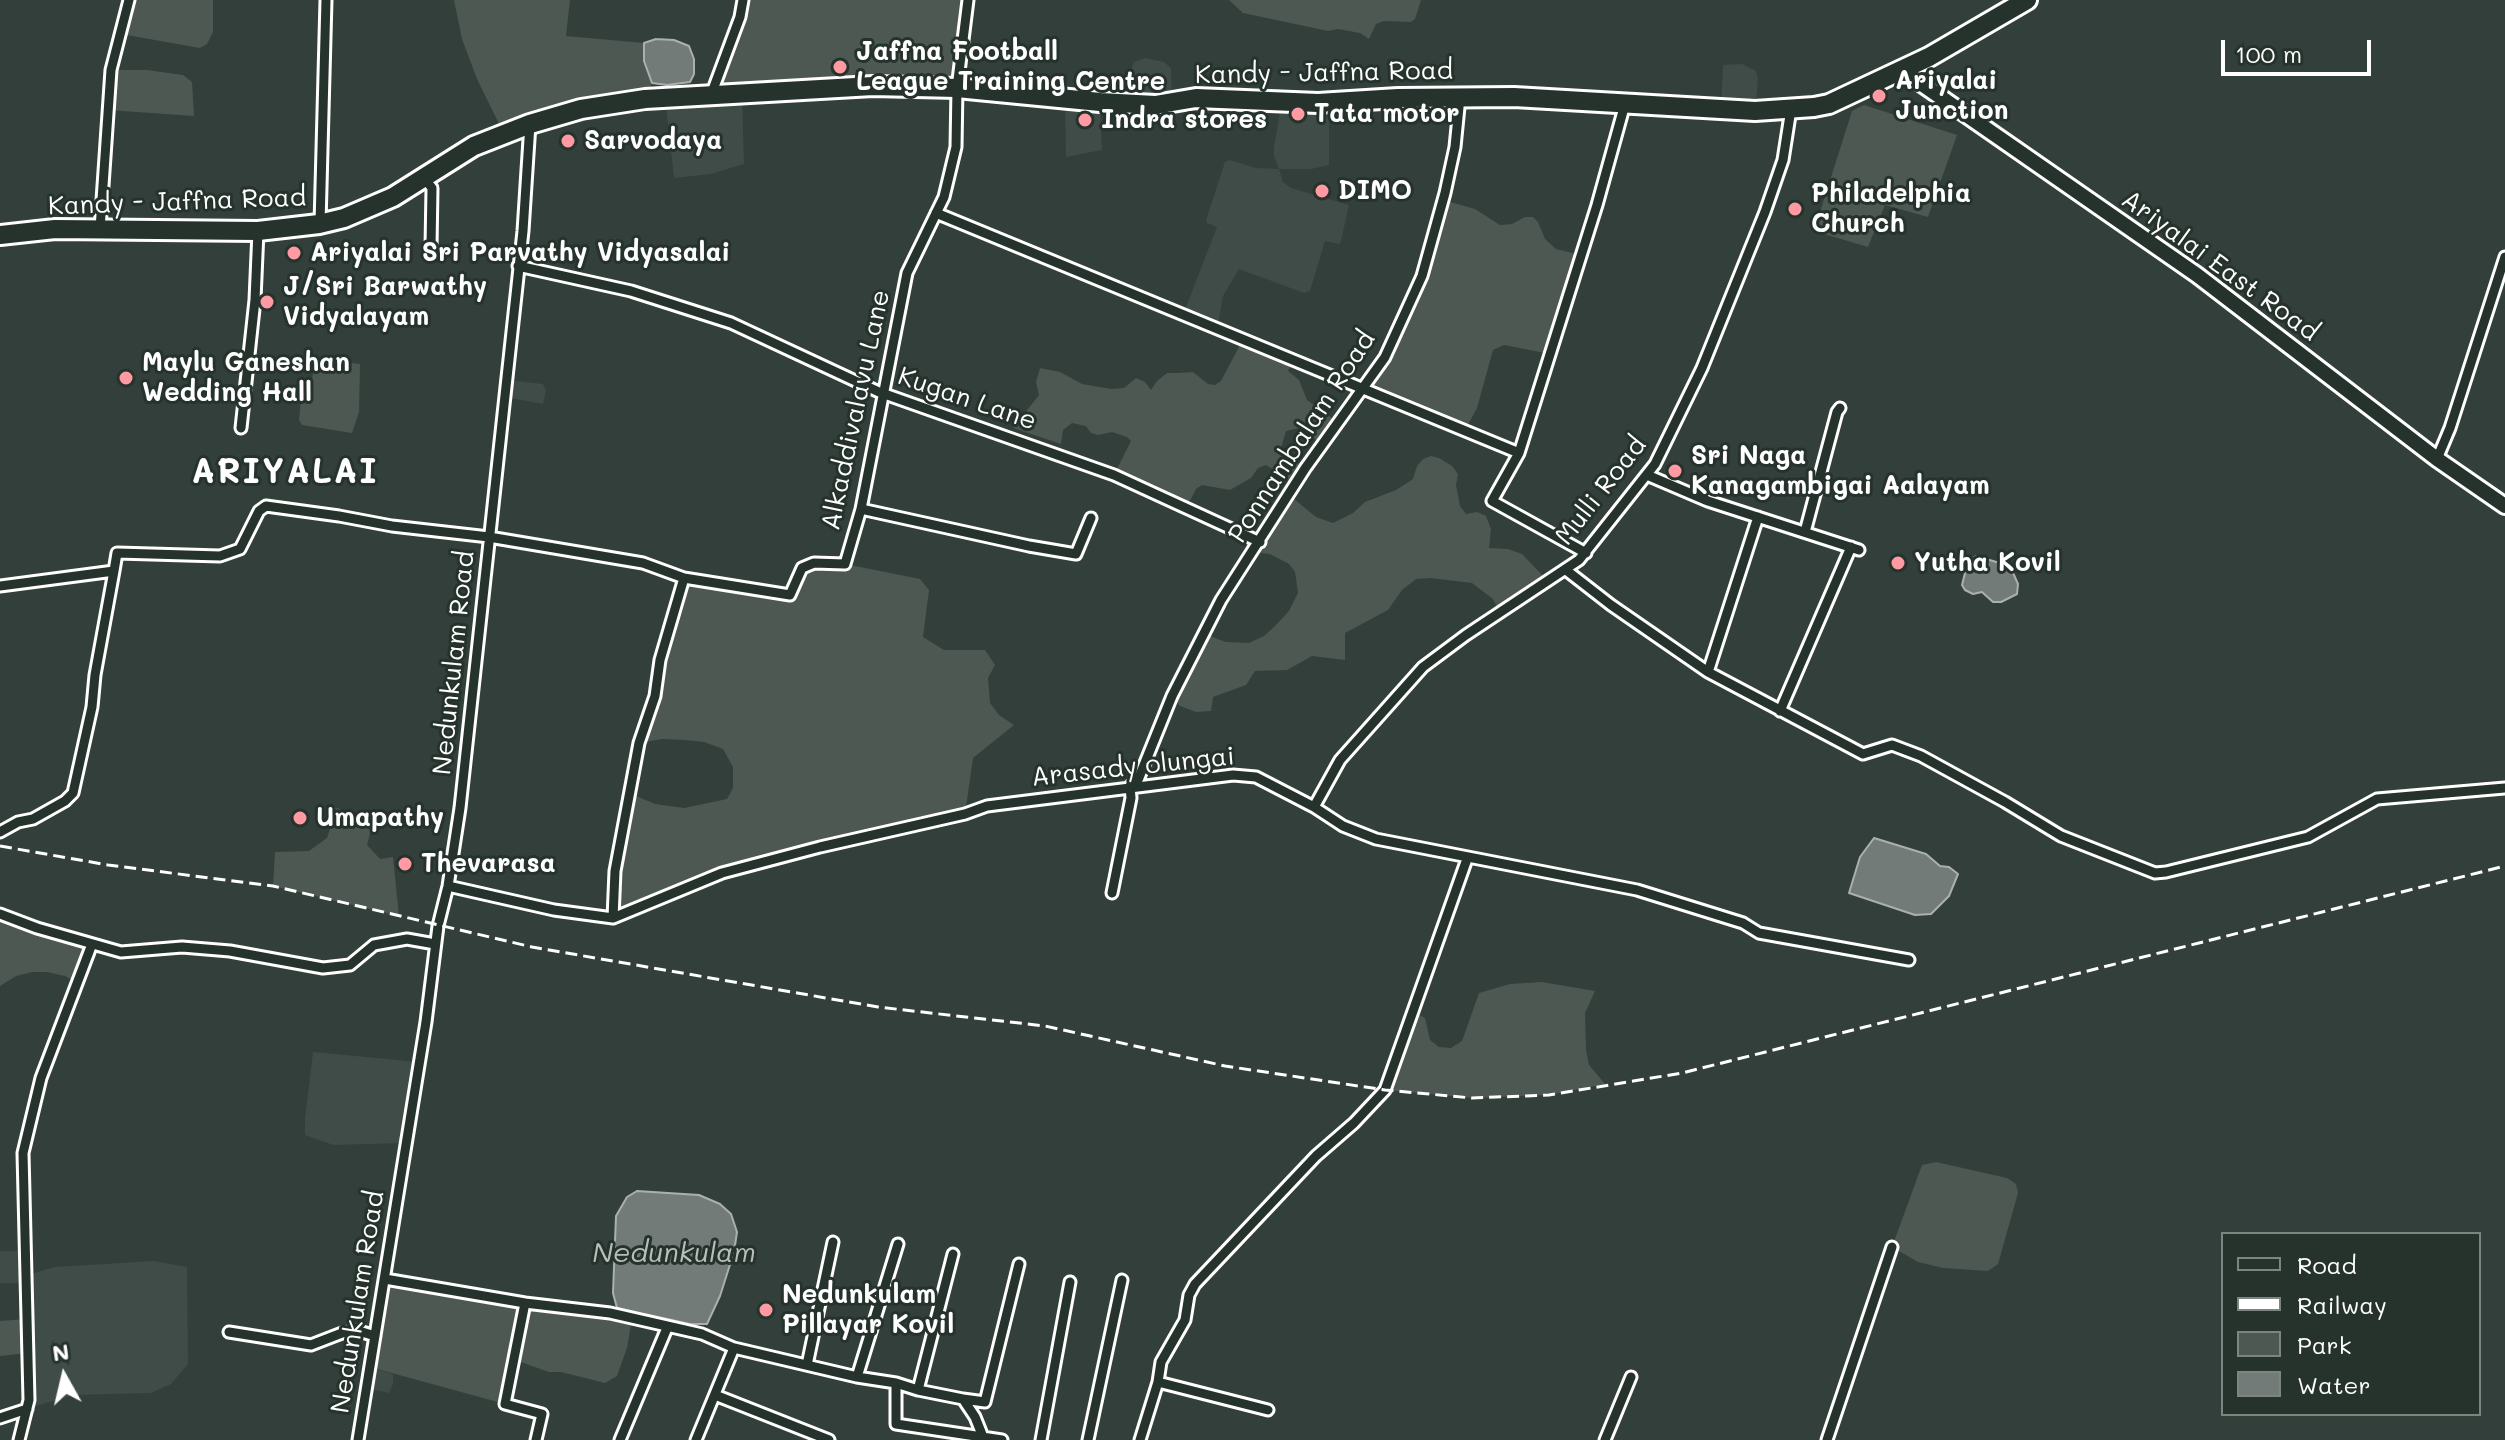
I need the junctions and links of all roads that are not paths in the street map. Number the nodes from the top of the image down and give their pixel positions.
1 (129, 0) edge
2 (326, 0) edge
3 (743, 0) edge
4 (968, 0) edge
5 (2027, 0) edge
6 (1903, 71) junction
7 (957, 88) junction
8 (710, 96) junction
9 (1460, 97) junction
10 (1625, 104) junction
11 (1791, 109) junction
12 (530, 124) junction
13 (424, 178) junction
14 (936, 213) junction
15 (320, 224) junction
16 (100, 229) junction
17 (258, 231) junction
18 (0, 235) edge
19 (431, 247) dead end
20 (2505, 257) edge
21 (518, 266) junction
22 (1363, 387) junction
23 (885, 394) junction
24 (1840, 408) dead end
25 (241, 428) dead end
26 (1519, 453) junction
27 (2437, 459) junction
28 (1647, 475) junction
29 (2505, 506) edge
30 (861, 509) junction
31 (1758, 517) junction
32 (1091, 518) dead end
33 (1805, 532) junction
34 (489, 537) junction
35 (1260, 542) junction
36 (1586, 553) junction
37 (1566, 570) junction
38 (114, 571) junction
39 (684, 578) junction
40 (0, 586) edge
41 (1708, 672) junction
42 (1780, 711) junction
43 (1133, 786) junction
44 (2505, 788) edge
45 (1314, 807) junction
46 (0, 832) edge
47 (1467, 859) junction
48 (448, 886) junction
49 (1112, 893) dead end
50 (0, 914) edge
51 (613, 918) junction
52 (92, 944) junction
53 (435, 944) junction
54 (1909, 960) dead end
55 (833, 1242) dead end
56 (898, 1244) dead end
57 (1892, 1247) dead end
58 (953, 1254) dead end
59 (1019, 1264) dead end
60 (385, 1279) junction
61 (1122, 1280) dead end
62 (1070, 1282) dead end
63 (525, 1303) junction
64 (667, 1328) junction
65 (229, 1332) dead end
66 (375, 1336) junction
67 (734, 1348) junction
68 (807, 1365) junction
69 (857, 1377) junction
70 (1631, 1377) dead end
71 (1158, 1382) junction
72 (896, 1383) junction
73 (918, 1390) junction
74 (715, 1395) junction
75 (963, 1399) junction
76 (27, 1409) junction
77 (1268, 1410) dead end
78 (0, 1418) edge
79 (983, 1437) junction
80 (19, 1440) edge
81 (358, 1440) edge
82 (536, 1440) edge
83 (620, 1440) edge
84 (696, 1440) edge
85 (829, 1440) edge
86 (1002, 1440) edge
87 (1041, 1440) edge
88 (1088, 1440) edge
89 (1140, 1440) edge
90 (1605, 1440) edge
91 (1827, 1440) edge

1 - 16 street
2 - 15 street
3 - 8 street
4 - 7 street, Alkaddivalavu Lane
5 - 6 highway, Kandy - Jaffna Road
6 - 11 highway, Kandy - Jaffna Road
6 - 27 street, Ariyalai East Road
7 - 8 highway, Kandy - Jaffna Road
7 - 9 highway, Kandy - Jaffna Road
7 - 14 street, Alkaddivalavu Lane
8 - 12 highway, Kandy - Jaffna Road
9 - 10 highway, Kandy - Jaffna Road
9 - 22 street, Ponnambalam Road
10 - 11 highway, Kandy - Jaffna Road
10 - 26 street
11 - 28 street, Mulli Road
12 - 13 highway, Kandy - Jaffna Road
12 - 21 street, Nedunkulam Road
13 - 15 highway, Kandy - Jaffna Road
13 - 19 street
14 - 22 street
14 - 23 street, Alkaddivalavu Lane
15 - 17 highway, Kandy - Jaffna Road
16 - 17 highway, Kandy - Jaffna Road
16 - 18 highway, Kandy - Jaffna Road
17 - 25 street
20 - 27 street
21 - 23 street, Kugan Lane
21 - 34 street, Nedunkulam Road
22 - 26 street
22 - 35 street, Ponnambalam Road
23 - 30 street, Alkaddivalavu Lane
23 - 35 street, Kugan Lane
24 - 33 street
26 - 36 street
27 - 29 street, Ariyalai East Road
28 - 31 street
28 - 36 street, Mulli Road
30 - 32 street
30 - 39 street, Alkaddivalavu Lane
31 - 33 street
31 - 41 street
33 - 42 street
34 - 38 street, Alkaddivalavu Lane
34 - 39 street, Alkaddivalavu Lane
34 - 48 street, Nedunkulam Road
35 - 43 street, Ponnambalam Road
36 - 37 street, Mulli Road
37 - 41 street
37 - 45 street, Mulli Road
38 - 40 street
38 - 46 street
39 - 51 street
41 - 42 street
42 - 44 street
43 - 45 street, Arasady olungai
43 - 49 street, Ponnambalam Road
43 - 51 street, Arasady olungai
45 - 47 street, Arasady olungai
47 - 54 street, Arasady olungai
47 - 71 street
48 - 51 street
48 - 53 street, Nedunkulam Road
50 - 52 street
52 - 53 street
52 - 76 street
53 - 60 street, Nedunkulam Road
55 - 68 street
56 - 69 street
57 - 91 street
58 - 73 street
59 - 75 street
60 - 63 street
60 - 66 street, Nedunkulam Road
61 - 88 street
62 - 87 street
63 - 64 street
63 - 82 street
64 - 67 street
64 - 83 street
65 - 66 street
66 - 81 street, Nedunkulam Road
67 - 68 street
67 - 74 street
68 - 69 street
69 - 72 street
70 - 90 street
71 - 77 street
71 - 89 street
72 - 73 street
72 - 79 street
73 - 75 street
74 - 84 street
74 - 85 street
75 - 79 street
76 - 78 street
76 - 80 street
79 - 86 street

